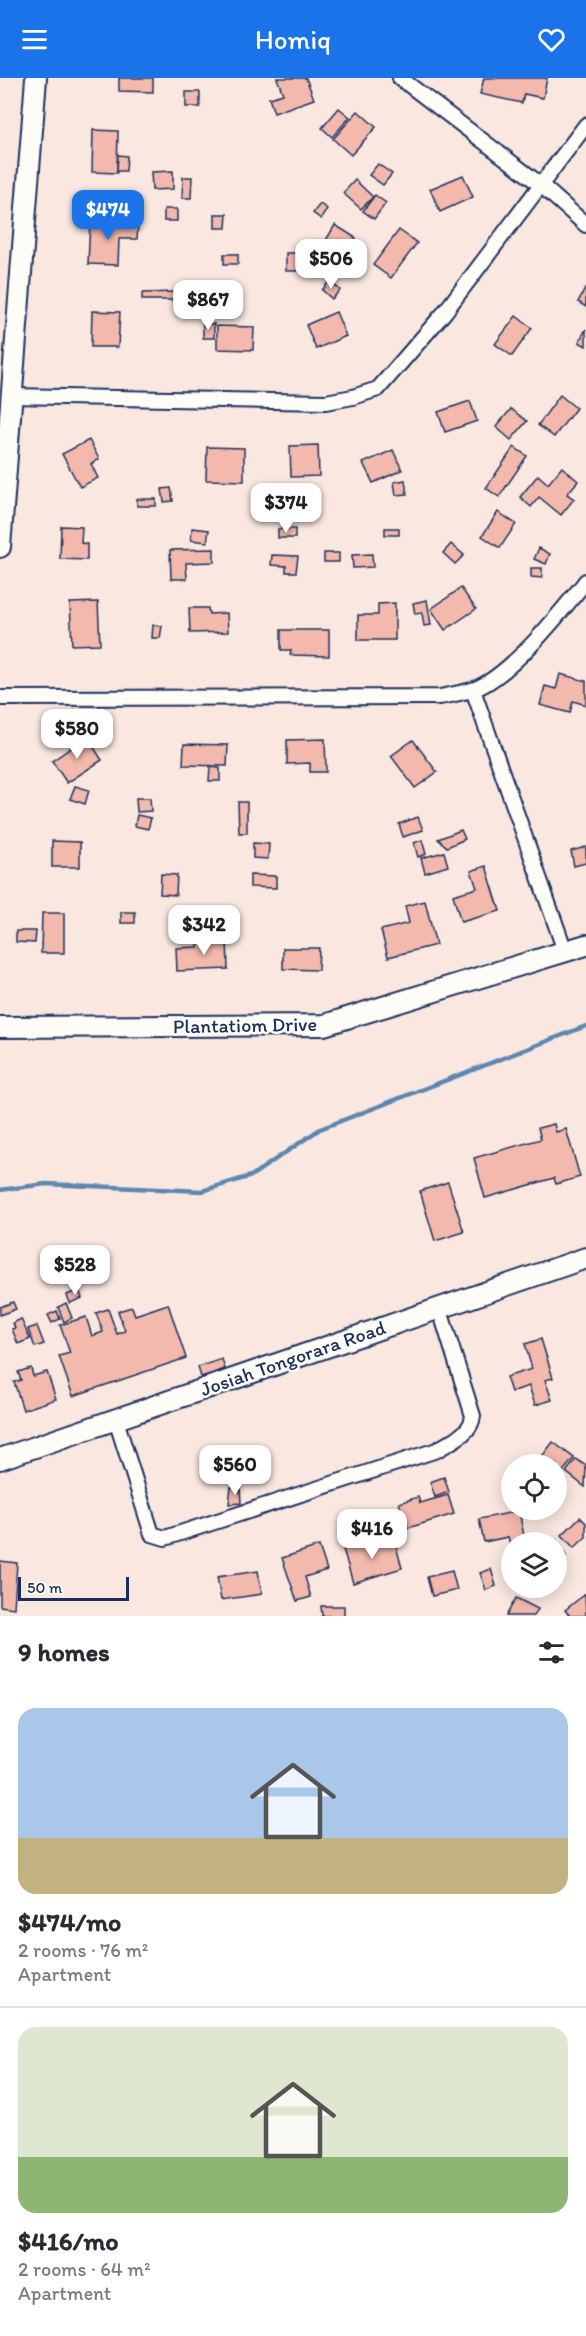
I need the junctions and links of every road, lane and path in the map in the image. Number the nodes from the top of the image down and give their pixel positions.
1 (36, 78) edge
2 (400, 78) edge
3 (586, 125) edge
4 (541, 185) junction
5 (586, 225) edge
6 (10, 396) junction
7 (0, 547) edge
8 (586, 581) edge
9 (473, 690) junction
10 (0, 698) edge
11 (586, 945) edge
12 (565, 951) junction
13 (0, 1027) edge
14 (586, 1258) edge
15 (439, 1307) junction
16 (116, 1420) junction
17 (0, 1460) edge

1 - 6 street
2 - 4 street
3 - 4 street
4 - 5 street
4 - 6 street
6 - 7 street
8 - 9 street
9 - 10 street
9 - 12 street
11 - 12 street, Plantatiom Drive
12 - 13 street, Plantatiom Drive
14 - 15 street, Josiah Tongorara Road
15 - 16 street, Josiah Tongorara Road
15 - 16 street
16 - 17 street, Josiah Tongorara Road

